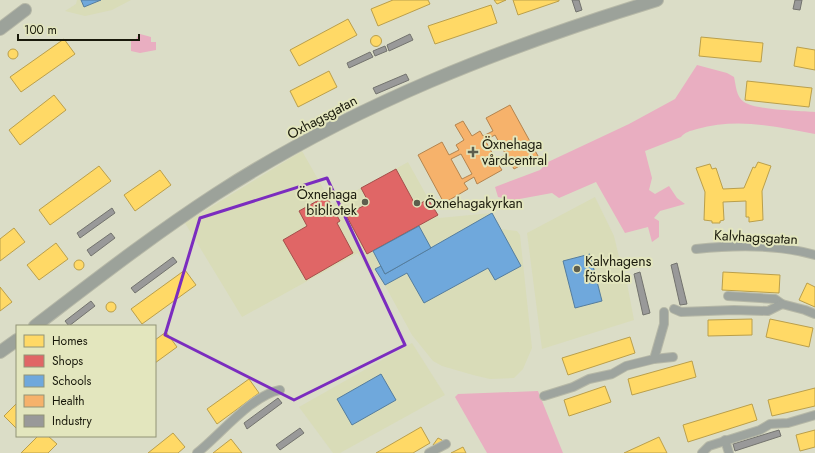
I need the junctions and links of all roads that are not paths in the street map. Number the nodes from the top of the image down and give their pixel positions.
1 (657, 0) edge
2 (24, 10) dead end
3 (0, 29) edge
4 (696, 249) dead end
5 (815, 255) edge
6 (728, 296) dead end
7 (782, 304) junction
8 (674, 309) dead end
9 (664, 312) dead end
10 (815, 314) edge
11 (36, 325) edge
12 (16, 341) edge
13 (0, 352) edge
14 (673, 357) dead end
15 (654, 359) junction
16 (280, 390) dead end
17 (544, 396) dead end
18 (815, 415) edge
19 (725, 440) junction
20 (446, 444) dead end
21 (197, 453) edge
22 (429, 453) edge
23 (702, 453) edge
24 (729, 453) edge

1 - 11 street, Oxhagsgatan
2 - 3 street
4 - 5 street, Kalvhagsgatan
6 - 7 street
7 - 8 street
7 - 10 street
9 - 15 street
12 - 13 street
14 - 15 street
15 - 17 street
16 - 21 street
18 - 19 street
19 - 23 street
19 - 24 street
20 - 22 street

